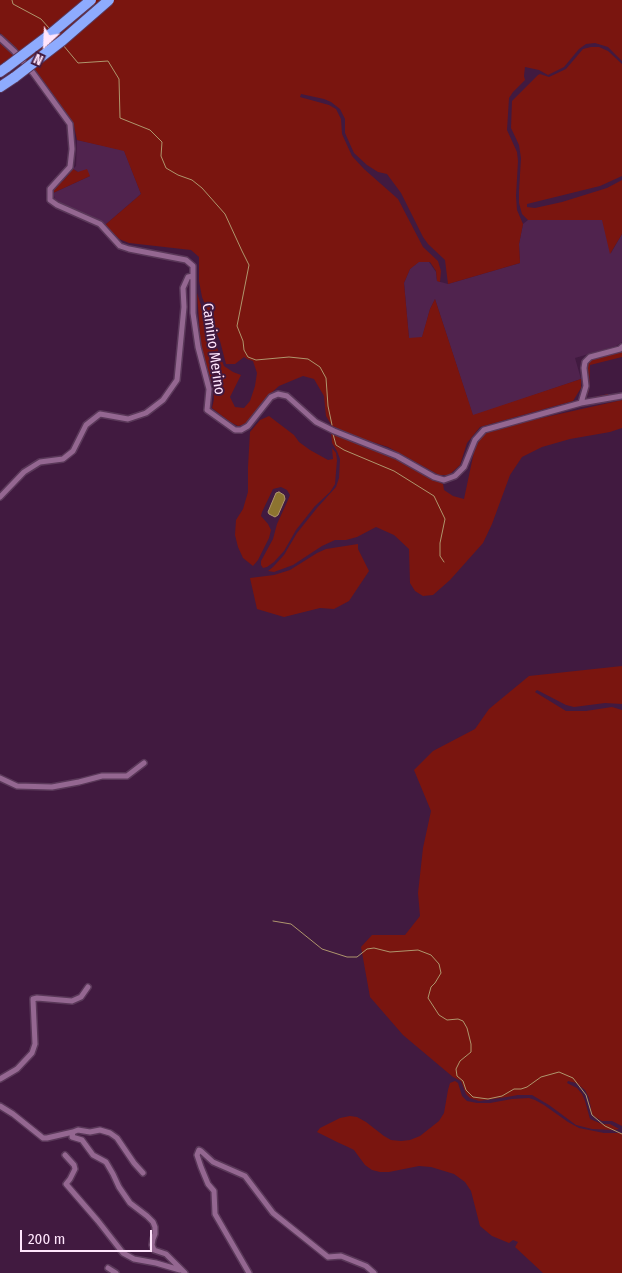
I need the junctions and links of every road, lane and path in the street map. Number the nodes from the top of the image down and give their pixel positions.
1 (91, 0) edge
2 (109, 0) edge
3 (0, 38) edge
4 (4, 69) edge
5 (0, 87) edge
6 (193, 276) junction
7 (621, 348) edge
8 (622, 395) edge
9 (581, 403) junction
10 (0, 497) edge
11 (144, 763) dead end
12 (0, 778) edge
13 (88, 986) dead end
14 (0, 1079) edge
15 (0, 1106) edge
16 (73, 1132) junction
17 (64, 1155) dead end
18 (143, 1173) dead end
19 (108, 1268) dead end
20 (184, 1272) edge
21 (116, 1273) edge
22 (249, 1273) edge
23 (374, 1273) edge

1 - 4 highway, bridge
2 - 5 highway, bridge
3 - 6 street
6 - 9 street, Camino Merino
6 - 10 street
7 - 9 street
8 - 9 street
11 - 12 street
13 - 14 street
15 - 16 street
16 - 18 street
16 - 20 street
17 - 20 street
19 - 21 street
22 - 23 street

